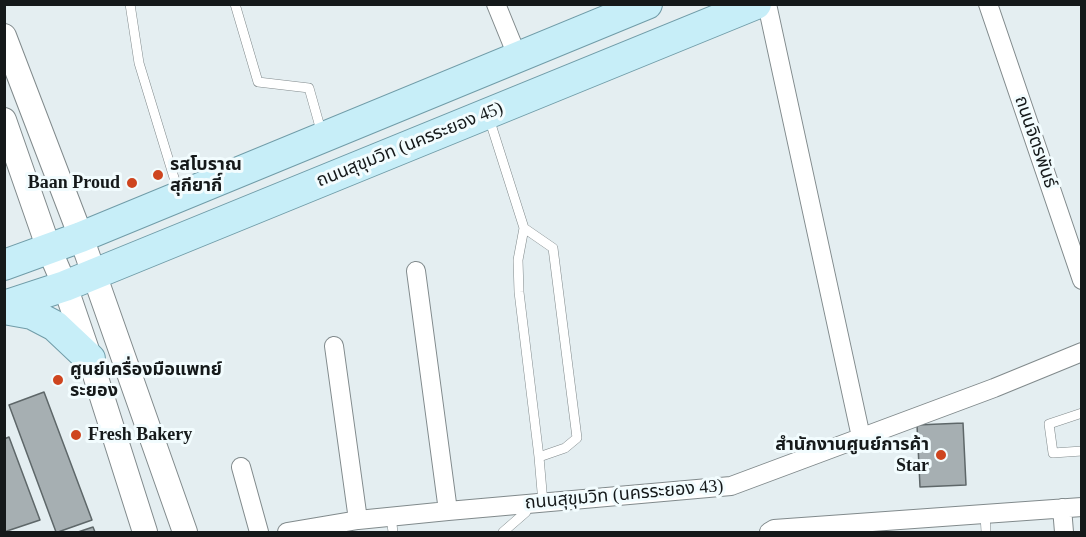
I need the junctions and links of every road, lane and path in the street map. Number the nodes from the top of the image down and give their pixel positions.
1 (130, 4) edge
2 (235, 4) edge
3 (496, 4) edge
4 (647, 4) edge
5 (756, 4) edge
6 (767, 4) edge
7 (988, 4) edge
8 (4, 36) edge
9 (518, 58) junction
10 (487, 113) junction
11 (6, 130) edge
12 (322, 136) junction
13 (180, 196) junction
14 (524, 228) junction
15 (81, 237) junction
16 (49, 249) junction
17 (4, 265) edge
18 (416, 271) dead end
19 (94, 274) junction
20 (1082, 280) edge
21 (65, 286) junction
22 (4, 308) edge
23 (334, 346) dead end
24 (1082, 352) edge
25 (90, 359) junction
26 (1082, 413) edge
27 (861, 438) junction
28 (1082, 451) edge
29 (539, 457) junction
30 (241, 467) dead end
31 (535, 503) junction
32 (1082, 507) edge
33 (1062, 508) junction
34 (448, 511) junction
35 (358, 520) junction
36 (985, 523) edge
37 (392, 525) edge
38 (894, 527) edge
39 (824, 529) edge
40 (145, 532) edge
41 (185, 532) edge
42 (260, 532) edge
43 (287, 532) edge
44 (503, 532) edge
45 (769, 532) edge
46 (1064, 532) edge

1 - 13 lane
2 - 12 lane
3 - 9 street
4 - 9 main road
5 - 10 main road, ถนนสุขุมวิท (นครระยอง 45)
6 - 27 street
7 - 20 street, ถนนจิตรพันธ์
8 - 15 street
9 - 12 main road
10 - 14 lane
10 - 19 main road, ถนนสุขุมวิท (นครระยอง 45)
11 - 16 street
12 - 13 main road
13 - 15 main road
14 - 29 lane
14 - 29 lane
15 - 16 main road
15 - 19 street
16 - 17 main road
16 - 21 street
18 - 34 street
19 - 21 main road, ถนนสุขุมวิท (นครระยอง 45)
19 - 41 street
21 - 22 main road, ถนนสุขุมวิท (นครระยอง 45)
21 - 25 street
22 - 25 main road
23 - 35 street
24 - 27 street, ถนนสุขุมวิท (นครระยอง 43)
25 - 40 street
26 - 28 lane
27 - 31 street, ถนนสุขุมวิท (นครระยอง 43)
29 - 31 lane
30 - 42 street
31 - 34 street, ถนนสุขุมวิท (นครระยอง 43)
31 - 44 lane
32 - 33 street
33 - 36 street
33 - 46 street
34 - 37 street, ถนนสุขุมวิท (นครระยอง 43)
35 - 37 street, ถนนสุขุมวิท (นครระยอง 43)
35 - 43 street, ถนนสุขุมวิท (นครระยอง 43)
36 - 38 street
38 - 39 street
39 - 45 street

